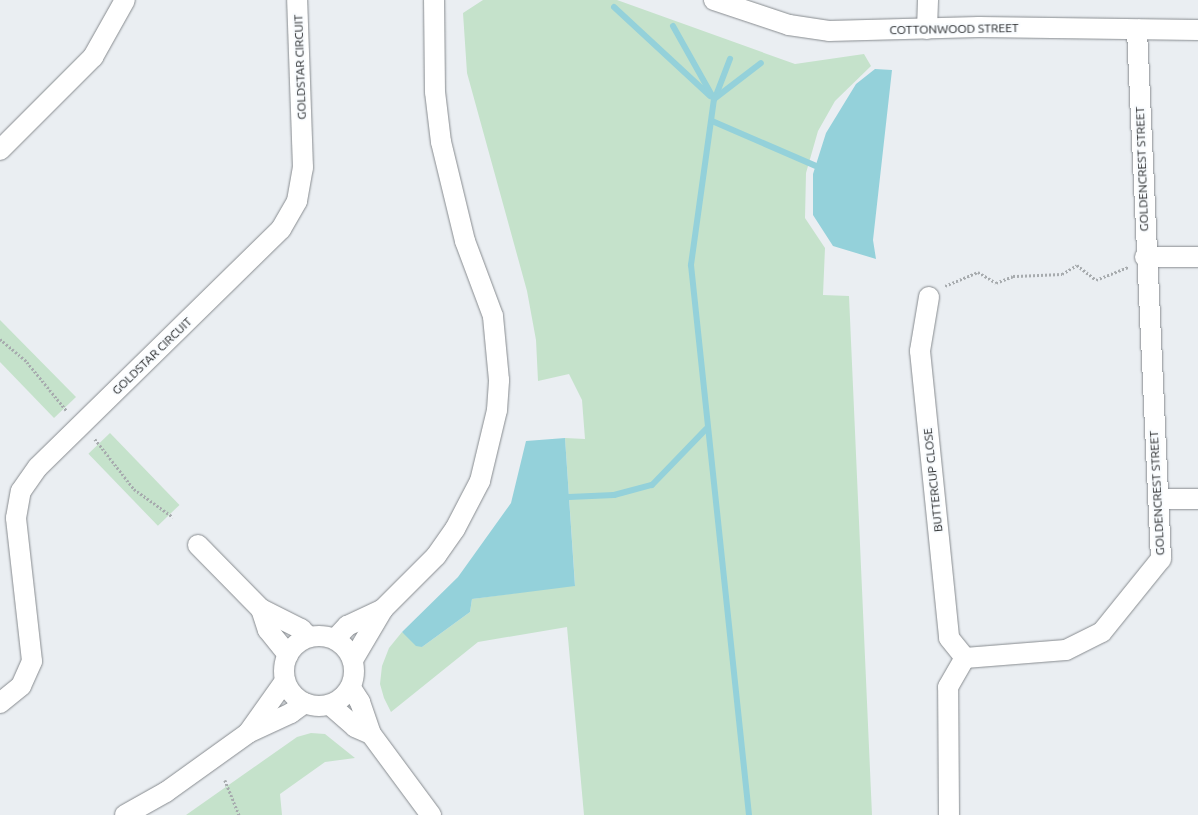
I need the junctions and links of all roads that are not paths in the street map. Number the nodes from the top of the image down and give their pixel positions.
1 (125, 0) edge
2 (297, 0) edge
3 (434, 0) edge
4 (714, 0) edge
5 (928, 0) edge
6 (927, 29) junction
7 (1136, 30) junction
8 (1198, 30) edge
9 (0, 150) edge
10 (1145, 256) junction
11 (1198, 257) edge
12 (930, 297) road end
13 (1198, 499) edge
14 (1158, 500) junction
15 (198, 545) dead end
16 (261, 609) junction
17 (382, 609) junction
18 (309, 637) junction
19 (335, 639) junction
20 (288, 656) junction
21 (966, 658) junction
22 (353, 660) junction
23 (285, 681) junction
24 (351, 688) junction
25 (0, 703) edge
26 (304, 703) junction
27 (330, 705) junction
28 (248, 733) junction
29 (371, 734) junction
30 (125, 815) edge
31 (431, 815) edge
32 (949, 815) edge

1 - 9 street
2 - 25 street, GOLDSTAR CIRCUIT
3 - 17 street
4 - 6 street, COTTONWOOD STREET
5 - 6 street
6 - 7 street, COTTONWOOD STREET
7 - 8 street, COTTONWOOD STREET
7 - 10 street, GOLDENCREST STREET
10 - 11 street
10 - 14 street, GOLDENCREST STREET
12 - 21 street, BUTTERCUP CLOSE
13 - 14 street
14 - 21 street, GOLDENCREST STREET
15 - 16 street
16 - 18 street
16 - 20 street
17 - 19 street
17 - 22 street
18 - 19 street
18 - 20 street
19 - 22 street
20 - 23 street
21 - 32 street
22 - 24 street
23 - 26 street
23 - 28 street
24 - 27 street
24 - 29 street
26 - 27 street
26 - 28 street
27 - 29 street
28 - 30 street
29 - 31 street

